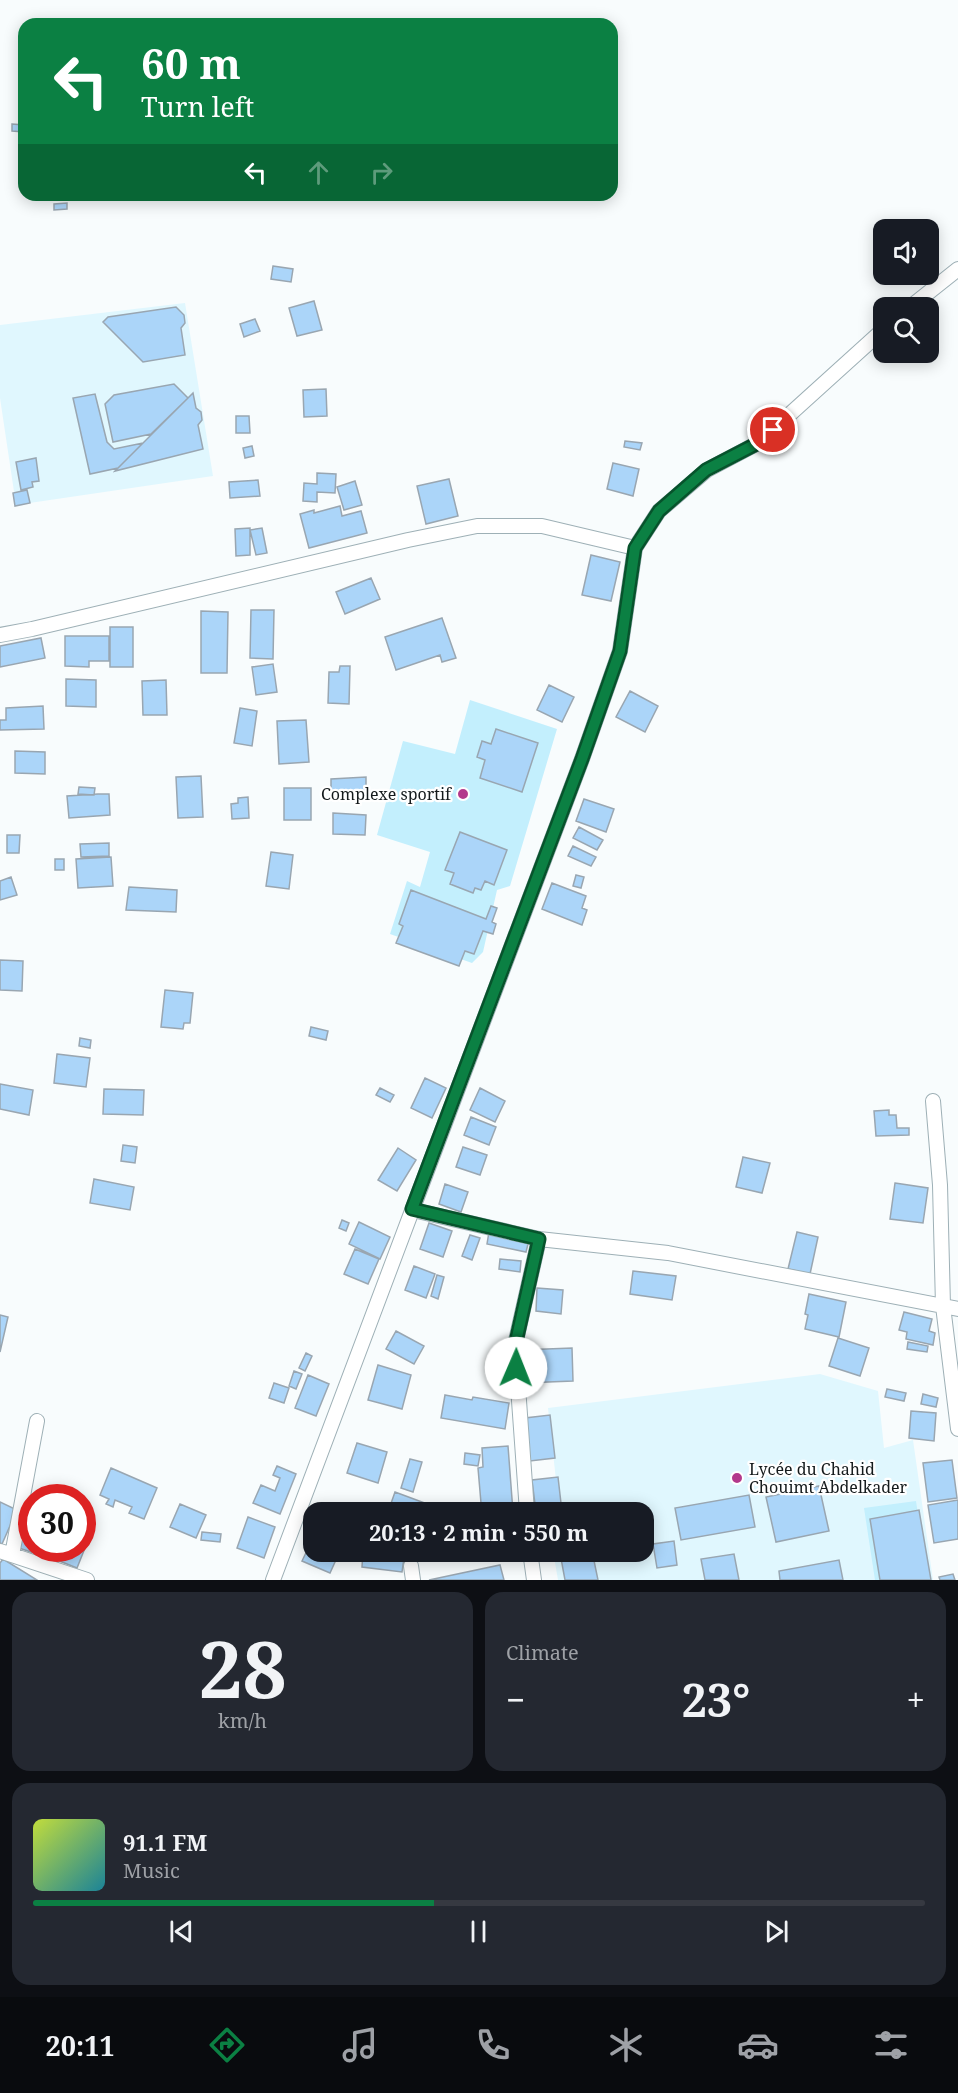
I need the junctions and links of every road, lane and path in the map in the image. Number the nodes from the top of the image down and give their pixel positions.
1 (958, 269) edge
2 (923, 297) edge
3 (873, 339) edge
4 (635, 548) junction
5 (0, 635) edge
6 (933, 1101) dead end
7 (412, 1209) junction
8 (539, 1239) junction
9 (943, 1306) junction
10 (958, 1310) edge
11 (37, 1421) dead end
12 (958, 1429) edge
13 (526, 1502) edge
14 (6, 1553) edge
15 (279, 1562) junction
16 (532, 1562) edge
17 (87, 1580) edge
18 (273, 1580) edge
19 (284, 1580) edge
20 (534, 1580) edge

1 - 2 street
3 - 4 street
4 - 5 street
4 - 7 street
6 - 9 street
7 - 8 street
7 - 15 street
8 - 9 street
8 - 13 street
9 - 10 street
9 - 12 street
11 - 14 street
14 - 17 street
15 - 18 street
15 - 19 street
16 - 20 street

